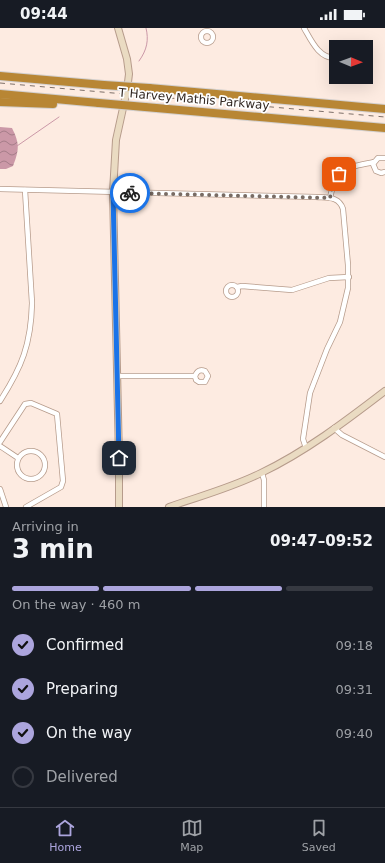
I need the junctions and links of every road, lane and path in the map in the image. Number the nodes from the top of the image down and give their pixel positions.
1 (118, 28) edge
2 (304, 28) edge
3 (329, 57) edge
4 (0, 72) edge
5 (0, 76) edge
6 (20, 77) junction
7 (0, 94) edge
8 (0, 102) edge
9 (99, 103) junction
10 (385, 109) edge
11 (385, 128) edge
12 (385, 158) edge
13 (374, 162) junction
14 (385, 172) edge
15 (0, 189) edge
16 (25, 190) junction
17 (113, 192) junction
18 (330, 198) junction
19 (349, 277) junction
20 (236, 287) dead end
21 (118, 376) junction
22 (195, 376) dead end
23 (385, 391) edge
24 (0, 401) edge
25 (334, 428) junction
26 (0, 446) edge
27 (306, 448) junction
28 (18, 458) junction
29 (385, 458) edge
30 (262, 473) junction
31 (0, 489) edge
32 (6, 507) edge
33 (26, 507) edge
34 (119, 507) edge
35 (169, 507) edge
36 (264, 507) edge

1 - 17 street
2 - 3 street
4 - 6 highway
5 - 6 highway, T Harvey Mathis Parkway
6 - 10 highway, T Harvey Mathis Parkway, bridge
7 - 9 highway, T Harvey Mathis Parkway
8 - 9 highway
9 - 11 highway, T Harvey Mathis Parkway, bridge
12 - 13 street
13 - 14 street
13 - 18 street
15 - 16 street
16 - 17 street
16 - 24 street
17 - 18 street
17 - 21 street
18 - 19 street
19 - 20 street
19 - 27 street
21 - 22 street
21 - 34 street
23 - 25 street
25 - 27 street
25 - 29 street
26 - 28 street
26 - 33 street
27 - 30 street
28 - 28 street
30 - 35 street
30 - 36 street
31 - 32 street

